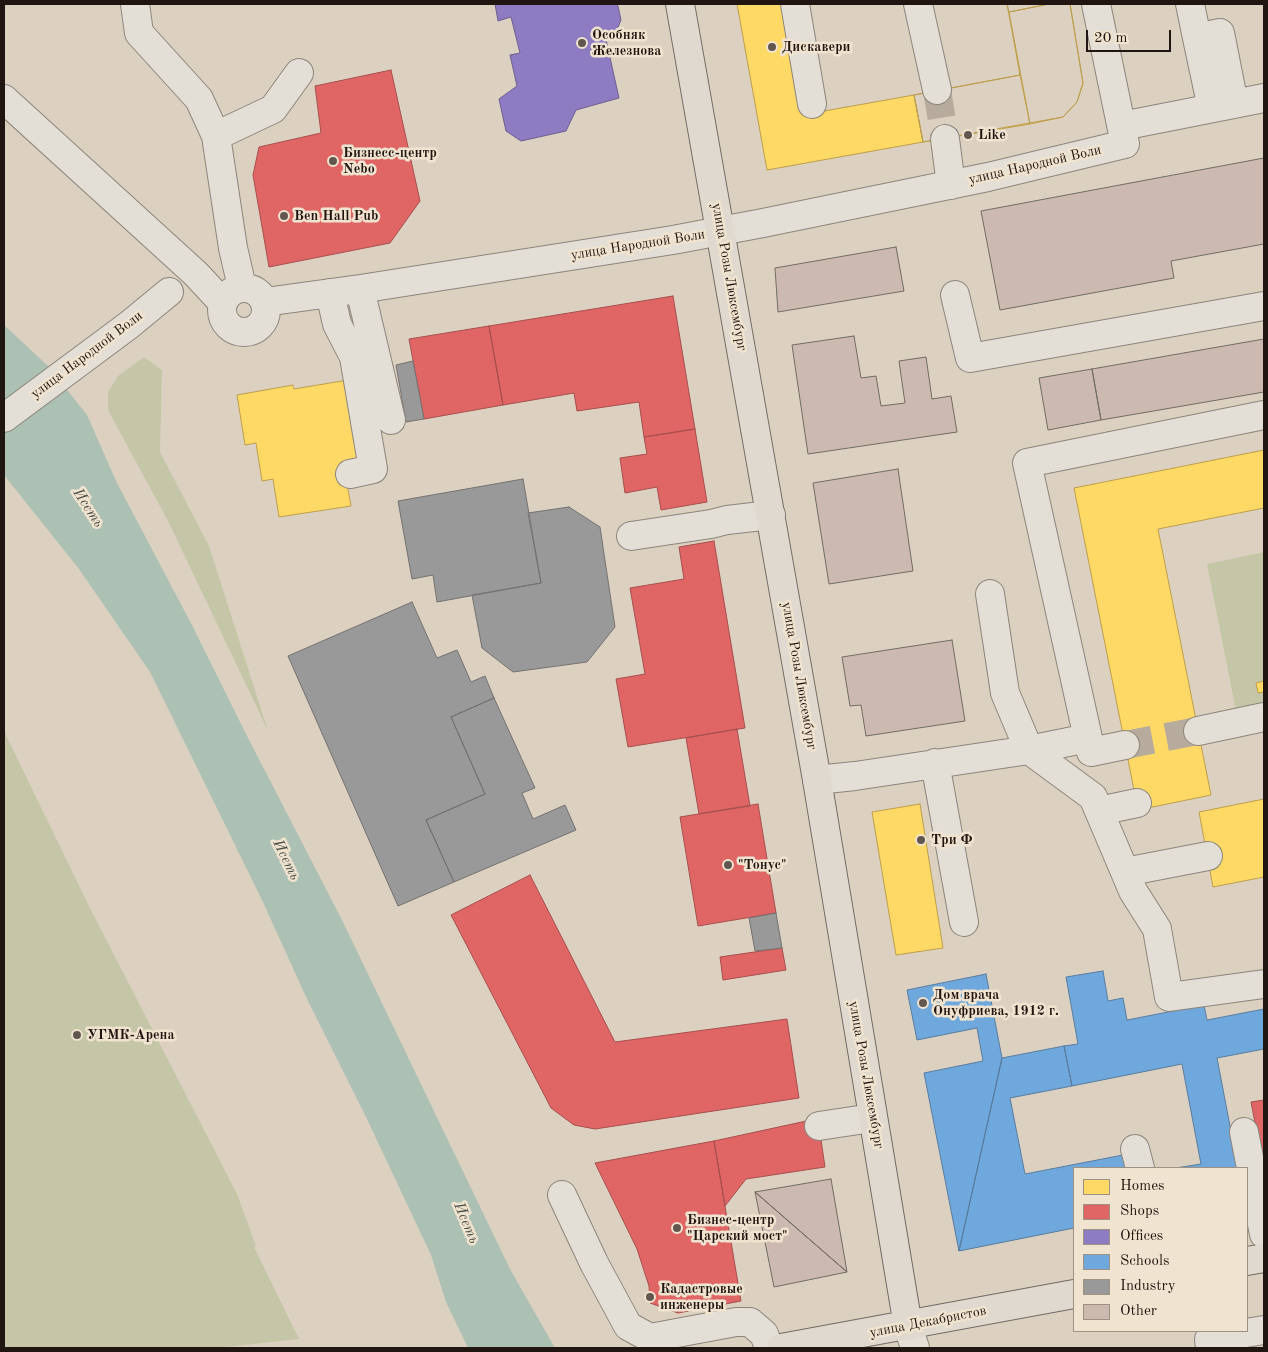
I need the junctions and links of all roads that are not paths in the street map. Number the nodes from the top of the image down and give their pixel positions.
1 (135, 4) edge
2 (680, 4) edge
3 (795, 4) edge
4 (918, 4) edge
5 (1096, 4) edge
6 (1190, 4) edge
7 (299, 73) dead end
8 (937, 90) tunnel mouth
9 (1264, 98) edge
10 (4, 100) edge
11 (812, 104) dead end
12 (1223, 106) junction
13 (1123, 135) junction
14 (216, 136) junction
15 (945, 138) tunnel mouth
16 (952, 185) junction
17 (721, 231) junction
18 (360, 289) junction
19 (169, 292) dead end
20 (330, 293) junction
21 (232, 294) junction
22 (955, 295) dead end
23 (265, 302) junction
24 (1264, 306) edge
25 (1264, 415) edge
26 (4, 418) edge
27 (391, 420) dead end
28 (350, 474) dead end
29 (771, 516) junction
30 (631, 536) dead end
31 (990, 594) dead end
32 (1264, 718) edge
33 (1198, 731) tunnel mouth
34 (1088, 738) junction
35 (1125, 745) tunnel mouth
36 (1029, 750) junction
37 (935, 764) junction
38 (817, 780) junction
39 (1137, 803) dead end
40 (1099, 811) junction
41 (1208, 856) dead end
42 (1125, 872) junction
43 (964, 922) dead end
44 (1264, 984) edge
45 (872, 1118) junction
46 (819, 1126) dead end
47 (1244, 1132) dead end
48 (562, 1195) dead end
49 (1264, 1234) edge
50 (1264, 1258) edge
51 (1248, 1261) edge
52 (1073, 1294) edge
53 (1264, 1330) edge
54 (912, 1337) edge
55 (769, 1348) edge
56 (781, 1348) edge
57 (1210, 1348) edge

1 - 14 street
2 - 17 main road, улица Розы Люксембург
3 - 11 street
4 - 8 street
5 - 13 street
6 - 12 street
7 - 14 street
9 - 12 street, улица Народной Воли
10 - 21 street
12 - 13 street, улица Народной Воли
13 - 16 street, улица Народной Воли
14 - 21 street
15 - 16 street
16 - 17 street, улица Народной Воли
17 - 18 street, улица Народной Воли
17 - 29 main road, улица Розы Люксембург
18 - 20 street, улица Народной Воли
18 - 27 street
19 - 26 street, улица Народной Воли
20 - 23 street, улица Народной Воли
20 - 28 street
21 - 23 street
21 - 23 street
22 - 24 street
25 - 34 street
29 - 30 street
29 - 38 main road, улица Розы Люксембург
31 - 36 street
32 - 33 street
34 - 35 street
34 - 36 street
36 - 37 street
36 - 40 street
37 - 38 street
37 - 43 street
38 - 45 main road, улица Розы Люксембург
39 - 40 street
40 - 42 street
41 - 42 street
42 - 44 street
45 - 46 street
45 - 54 main road, улица Розы Люксембург
47 - 49 street
48 - 55 street
50 - 51 main road
52 - 54 main road, улица Декабристов
53 - 57 street
54 - 56 main road, улица Декабристов

